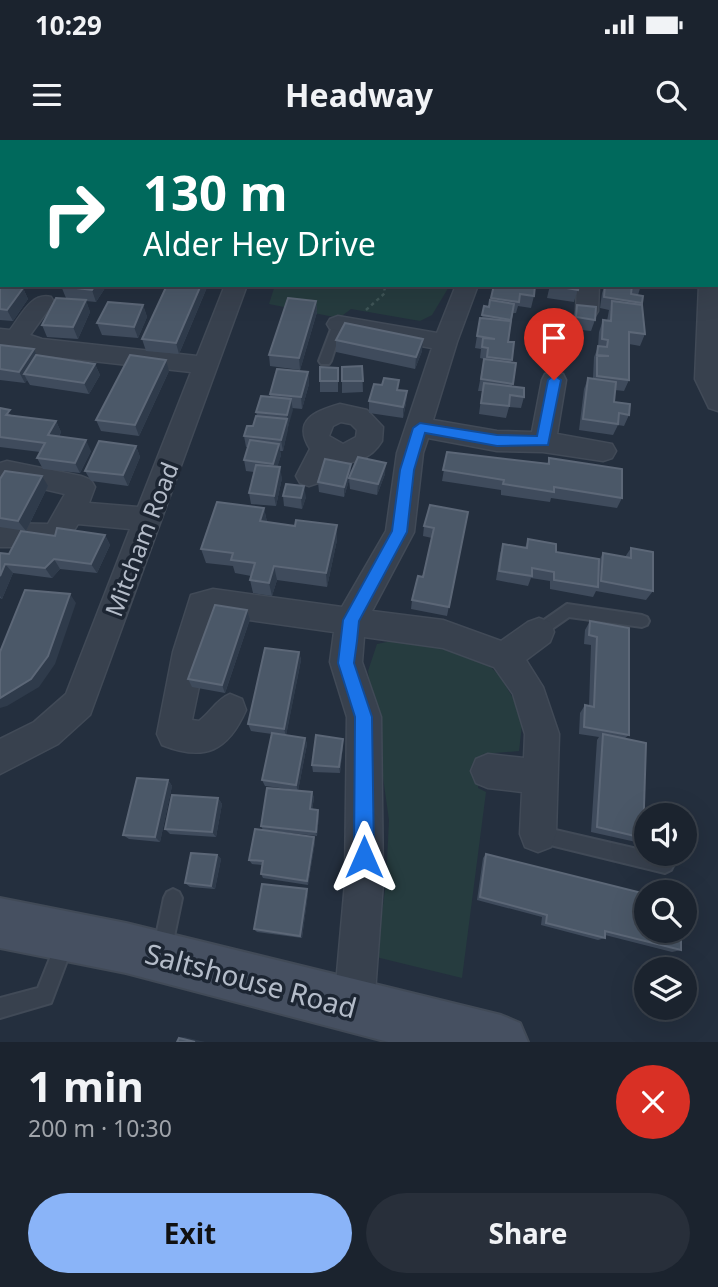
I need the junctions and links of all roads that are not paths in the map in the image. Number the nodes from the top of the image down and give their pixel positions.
1 (235, 287) edge
2 (466, 287) edge
3 (588, 287) edge
4 (710, 287) edge
5 (43, 302) dead end
6 (587, 311) edge
7 (348, 326) joint
8 (713, 331) edge
9 (8, 337) edge
10 (445, 342) junction
11 (325, 361) dead end
12 (206, 365) junction
13 (554, 380) dead end
14 (718, 402) edge
15 (415, 440) junction
16 (369, 441) junction
17 (543, 442) junction
18 (323, 449) junction
19 (603, 451) dead end
20 (7, 471) edge
21 (309, 476) dead end
22 (69, 511) junction
23 (147, 519) junction
24 (0, 535) edge
25 (351, 620) junction
26 (642, 621) dead end
27 (539, 632) joint
28 (505, 657) junction
29 (230, 710) dead end
30 (0, 757) edge
31 (488, 771) dead end
32 (540, 778) junction
33 (538, 834) joint
34 (634, 857) edge
35 (173, 898) dead end
36 (0, 923) edge
37 (68, 934) junction
38 (161, 956) junction
39 (354, 1007) junction
40 (0, 1008) edge
41 (445, 1036) edge
42 (501, 1042) edge

1 - 12 street, Mitcham Road
2 - 10 street
3 - 6 street
4 - 8 street
5 - 9 street
7 - 10 street
7 - 11 lane
8 - 14 street
9 - 12 street
10 - 15 street
12 - 23 street, Mitcham Road
13 - 17 street
15 - 16 street
15 - 17 street
15 - 25 street
16 - 18 street
16 - 18 street
17 - 19 street
18 - 21 street
20 - 22 street
22 - 23 street
22 - 24 street
23 - 30 street, Mitcham Road
25 - 28 street
25 - 29 street
25 - 39 street
26 - 27 lane
27 - 28 street
28 - 32 street
31 - 32 street
32 - 33 street
33 - 34 lane
35 - 38 lane
36 - 37 main road, Saltshouse Road
37 - 38 main road, Saltshouse Road
37 - 40 lane
38 - 39 main road, Saltshouse Road
39 - 41 main road, Saltshouse Road
41 - 42 main road, Saltshouse Road

